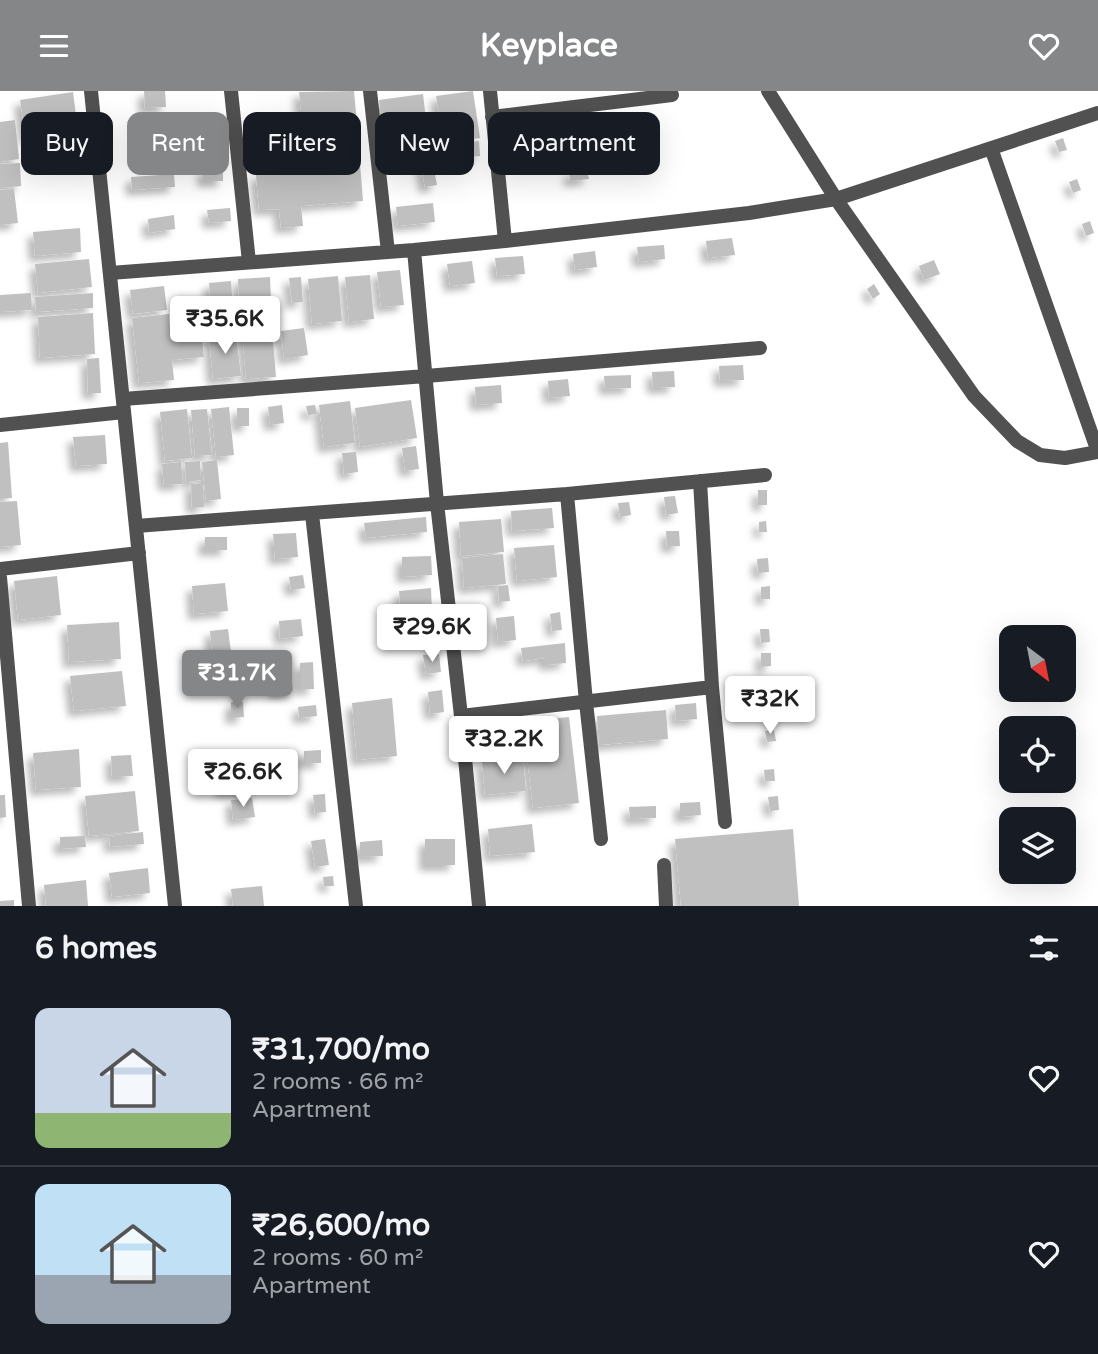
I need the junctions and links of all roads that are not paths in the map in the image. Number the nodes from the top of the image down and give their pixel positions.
1 (92, 91) edge
2 (231, 91) edge
3 (370, 91) edge
4 (490, 91) edge
5 (768, 91) edge
6 (672, 95) dead end
7 (492, 112) edge
8 (533, 112) edge
9 (1098, 113) edge
10 (991, 148) junction
11 (498, 175) edge
12 (836, 199) junction
13 (505, 241) junction
14 (414, 250) junction
15 (388, 252) junction
16 (249, 262) junction
17 (110, 273) junction
18 (761, 348) dead end
19 (426, 376) junction
20 (124, 406) junction
21 (0, 425) edge
22 (1098, 452) edge
23 (765, 475) dead end
24 (700, 481) junction
25 (567, 494) junction
26 (437, 503) junction
27 (312, 514) junction
28 (136, 526) junction
29 (139, 553) junction
30 (0, 569) edge
31 (0, 577) edge
32 (712, 687) junction
33 (586, 702) junction
34 (461, 716) junction
35 (725, 822) dead end
36 (601, 839) dead end
37 (664, 865) dead end
38 (29, 906) edge
39 (175, 906) edge
40 (356, 906) edge
41 (479, 906) edge
42 (666, 906) edge

1 - 17 street
2 - 16 street
3 - 15 street
4 - 7 street
5 - 12 street
6 - 8 street
9 - 10 street
10 - 12 street
10 - 22 street
11 - 13 street
12 - 13 street
12 - 22 street
13 - 14 street
14 - 15 street
14 - 19 street
15 - 16 street
16 - 17 street
17 - 20 street
18 - 19 street
19 - 20 street
19 - 26 street
20 - 21 street
20 - 28 street
23 - 24 street
24 - 25 street
24 - 32 street
25 - 26 street
25 - 33 street
26 - 27 street
26 - 34 street
27 - 28 street
27 - 40 street
28 - 29 street
29 - 30 street
29 - 39 street
31 - 38 street
32 - 33 street
32 - 35 street
33 - 34 street
33 - 36 street
34 - 41 street
37 - 42 street

